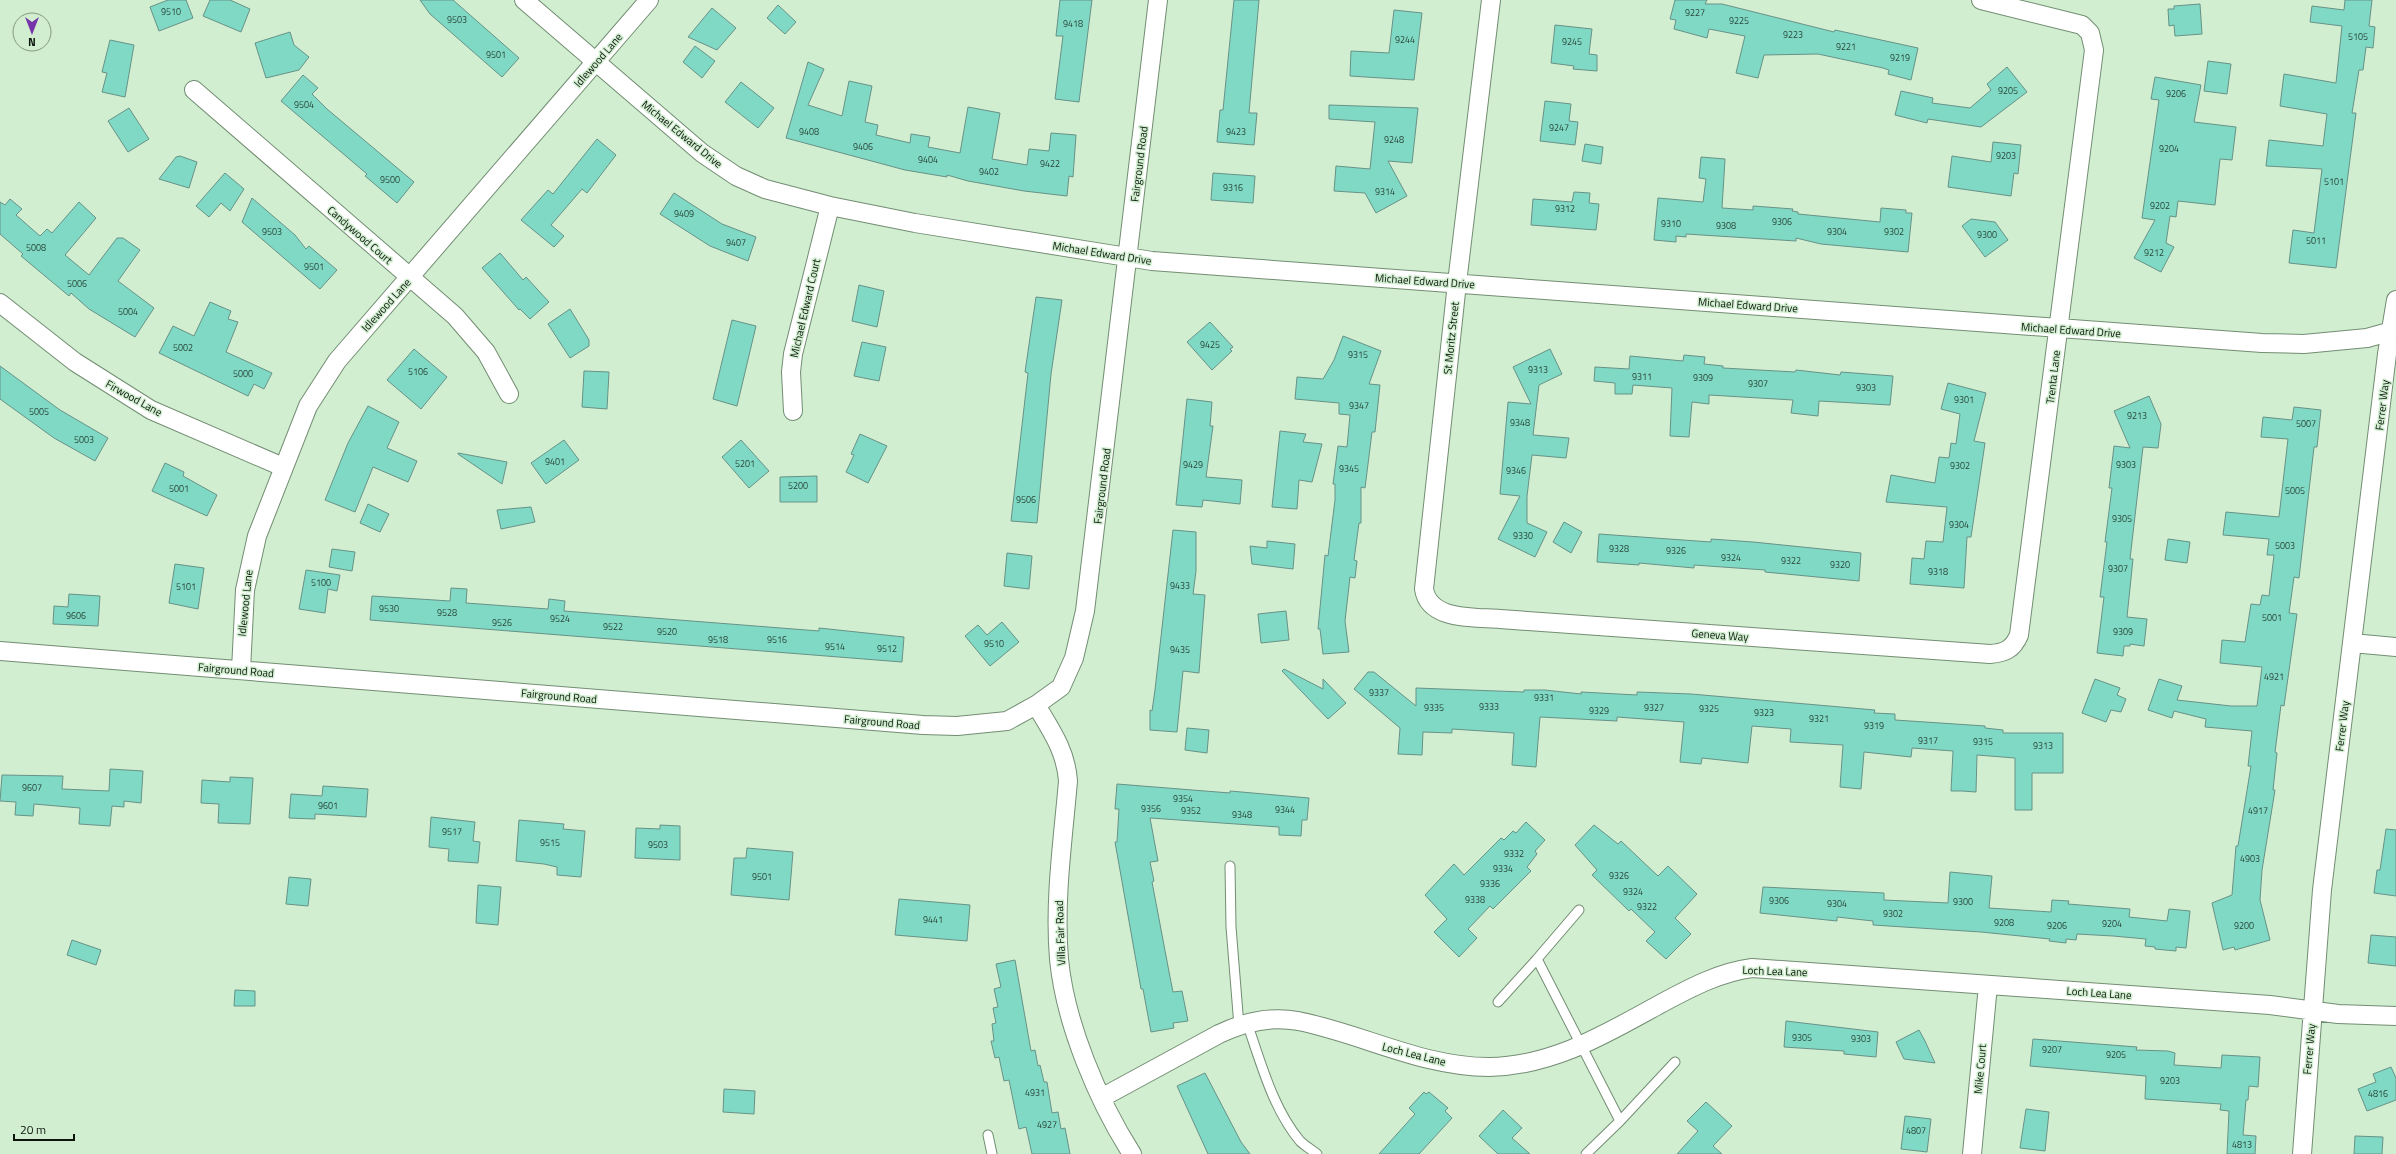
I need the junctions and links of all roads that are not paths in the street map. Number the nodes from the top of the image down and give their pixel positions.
1 (524, 0) edge
2 (649, 0) edge
3 (1158, 0) edge
4 (1491, 0) edge
5 (1981, 0) edge
6 (596, 62) junction
7 (194, 90) dead end
8 (830, 206) junction
9 (1127, 256) junction
10 (409, 278) junction
11 (1457, 283) junction
12 (2396, 300) edge
13 (0, 303) edge
14 (2059, 329) junction
15 (2393, 330) edge
16 (509, 394) dead end
17 (793, 411) dead end
18 (283, 468) junction
19 (1429, 604) joint
20 (2352, 643) junction
21 (2396, 647) edge
22 (2012, 648) joint
23 (0, 651) edge
24 (241, 670) junction
25 (1036, 705) junction
26 (1230, 866) dead end
27 (1579, 910) dead end
28 (1537, 959) junction
29 (1988, 985) junction
30 (1498, 1002) dead end
31 (2312, 1011) junction
32 (2396, 1016) edge
33 (1243, 1024) junction
34 (1582, 1046) junction
35 (1675, 1062) dead end
36 (1103, 1097) junction
37 (1620, 1121) junction
38 (988, 1134) dead end
39 (992, 1154) edge
40 (1132, 1154) edge
41 (1317, 1154) edge
42 (1586, 1154) edge
43 (1972, 1154) edge
44 (2302, 1154) edge

1 - 6 street, Michael Edward Drive
2 - 6 street, Idlewood Lane
3 - 9 street, Fairground Road
4 - 11 street, St Moritz Street
5 - 14 street, Trenta Lane
6 - 8 street, Michael Edward Drive
6 - 10 street, Idlewood Lane
7 - 10 street, Candywood Court
8 - 9 street, Michael Edward Drive
8 - 17 street, Michael Edward Court
9 - 11 street, Michael Edward Drive
9 - 25 street, Fairground Road
10 - 16 street, Candywood Court
10 - 18 street, Idlewood Lane
11 - 14 street, Michael Edward Drive
11 - 19 street, St Moritz Street
12 - 15 street, Ferrer Way
13 - 18 street, Firwood Lane
14 - 15 street, Michael Edward Drive
14 - 22 street, Trenta Lane
15 - 20 street, Ferrer Way
18 - 24 street, Idlewood Lane
19 - 22 street, Geneva Way
20 - 21 street
20 - 31 street, Ferrer Way
23 - 24 street, Fairground Road
24 - 25 street, Fairground Road
25 - 36 street, Villa Fair Road
26 - 33 lane
27 - 28 lane
28 - 30 lane
28 - 34 lane
29 - 31 street, Loch Lea Lane
29 - 34 street, Loch Lea Lane
29 - 43 street, Mike Court
31 - 32 street, Loch Lea Lane
31 - 44 street, Ferrer Way
33 - 34 street, Loch Lea Lane
33 - 36 street, Loch Lea Lane
33 - 41 lane
34 - 37 lane
35 - 37 lane
36 - 40 street, Villa Fair Road
37 - 42 lane
38 - 39 lane

